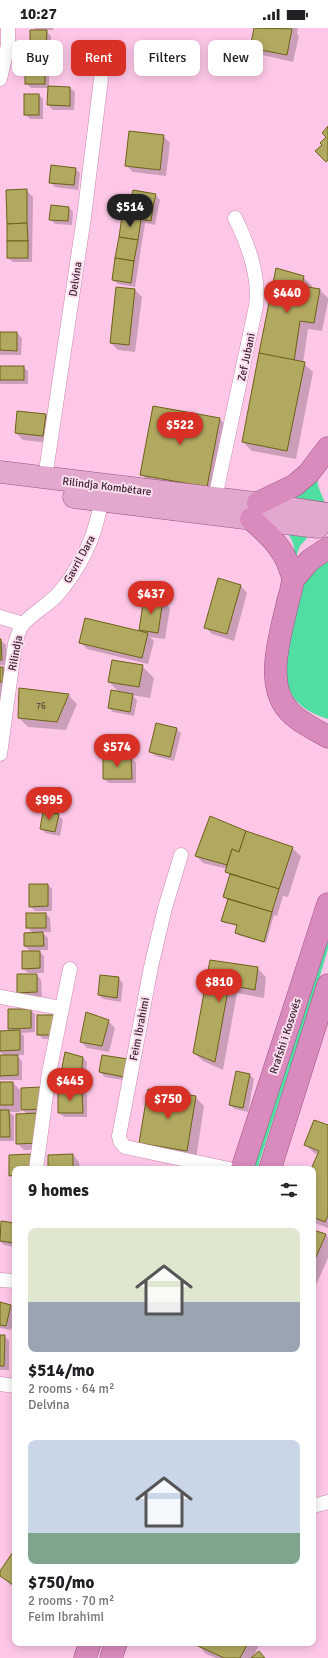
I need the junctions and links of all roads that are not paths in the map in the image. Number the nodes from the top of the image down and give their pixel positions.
1 (8, 28) edge
2 (0, 79) edge
3 (101, 79) dead end
4 (235, 218) dead end
5 (327, 456) edge
6 (0, 472) edge
7 (45, 478) junction
8 (0, 487) edge
9 (215, 498) junction
10 (102, 501) junction
11 (254, 508) junction
12 (328, 514) edge
13 (328, 528) edge
14 (328, 548) edge
15 (293, 580) junction
16 (0, 617) edge
17 (24, 624) junction
18 (322, 729) edge
19 (0, 754) edge
20 (181, 855) dead end
21 (328, 903) edge
22 (70, 969) dead end
23 (328, 984) edge
24 (0, 997) edge
25 (61, 1008) junction
26 (36, 1166) edge
27 (215, 1166) edge
28 (243, 1166) edge
29 (271, 1166) edge
30 (0, 1280) edge
31 (12, 1281) edge
32 (0, 1384) edge
33 (12, 1386) edge
34 (328, 1502) edge
35 (316, 1505) edge
36 (89, 1646) edge
37 (115, 1646) edge
38 (85, 1658) edge
39 (111, 1658) edge

1 - 2 street
3 - 7 street, Delvina
4 - 9 street, Zef Jubani
5 - 11 highway
6 - 7 main road, Rilindja Kombëtare
7 - 9 main road, Rilindja Kombëtare
8 - 10 main road, Rilindja Kombëtare
9 - 11 main road, Rilindja Kombëtare
10 - 11 main road, Rilindja Kombëtare
10 - 17 street, Gavril Dara
11 - 12 main road
11 - 13 main road
11 - 15 highway
14 - 15 highway
15 - 18 highway
16 - 17 street
17 - 19 street, Rilindja
20 - 27 street, Feim Ibrahimi
21 - 28 highway, Rrafshi i Kosovës
22 - 25 street
23 - 29 highway
24 - 25 street
25 - 26 street
30 - 31 street
32 - 33 street
34 - 35 street
36 - 38 highway
37 - 39 highway

